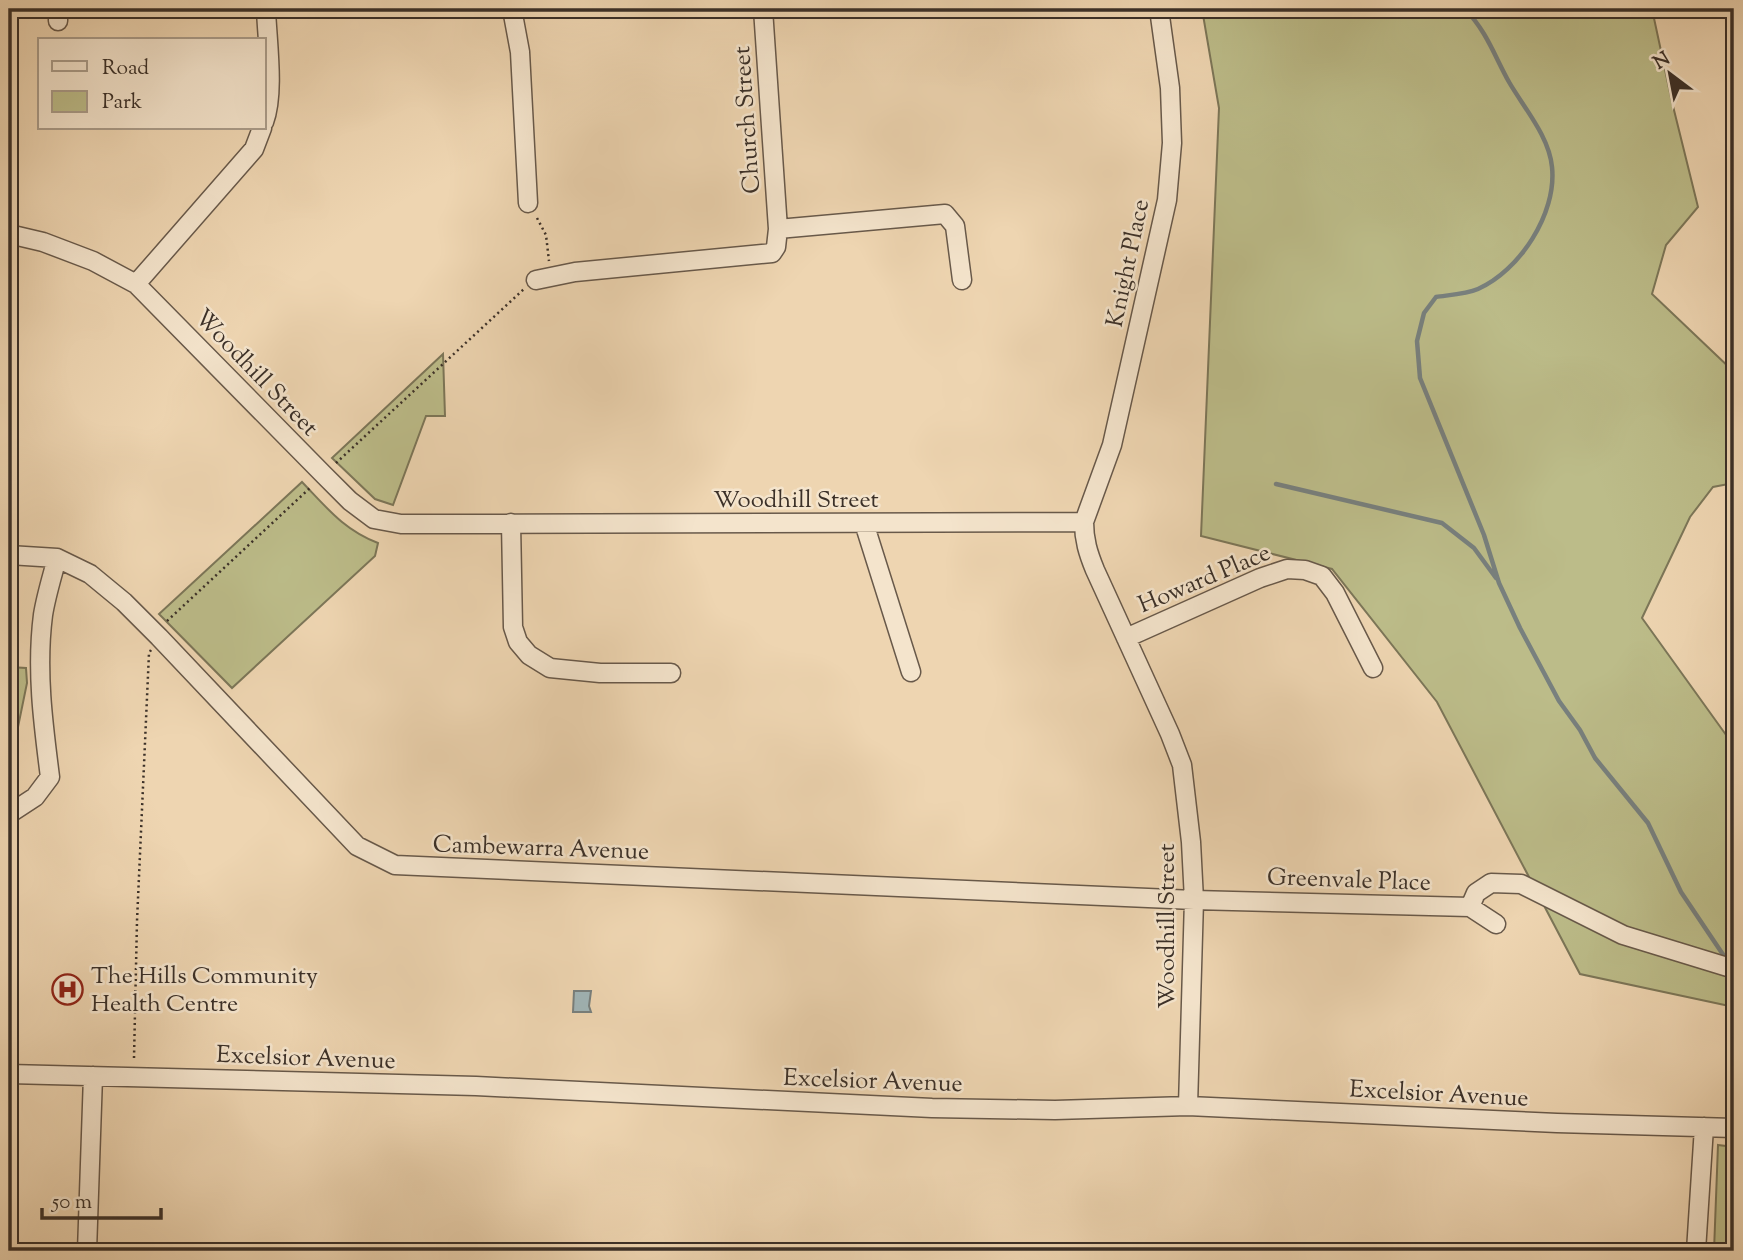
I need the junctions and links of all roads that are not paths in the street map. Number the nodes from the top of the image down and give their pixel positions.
1 (266, 9) edge
2 (512, 9) edge
3 (763, 9) edge
4 (1159, 9) edge
5 (266, 116) edge
6 (261, 130) edge
7 (528, 203) road end
8 (778, 229) junction
9 (9, 234) edge
10 (544, 278) road end
11 (962, 280) dead end
12 (136, 284) junction
13 (1084, 522) junction
14 (511, 523) junction
15 (864, 523) junction
16 (9, 555) edge
17 (57, 558) junction
18 (1126, 638) junction
19 (1373, 668) dead end
20 (911, 672) dead end
21 (671, 673) dead end
22 (9, 814) edge
23 (1194, 900) junction
24 (1470, 907) junction
25 (1496, 925) dead end
26 (1726, 966) edge
27 (9, 1074) edge
28 (93, 1076) junction
29 (1188, 1106) junction
30 (1704, 1127) junction
31 (1734, 1128) edge
32 (87, 1251) edge
33 (1696, 1251) edge

1 - 5 street
2 - 7 street
3 - 8 street, Church Street
4 - 13 street, Knight Place
6 - 12 street
8 - 10 street
8 - 11 street
9 - 12 street, Woodhill Street
12 - 14 street, Woodhill Street
13 - 15 street, Woodhill Street
13 - 18 street, Woodhill Street
14 - 15 street, Woodhill Street
14 - 21 street
15 - 20 street
16 - 17 street, Cambewarra Avenue
17 - 22 street
17 - 23 street, Cambewarra Avenue
18 - 19 street, Howard Place
18 - 23 street, Woodhill Street
23 - 24 street, Greenvale Place
23 - 29 street, Woodhill Street
24 - 25 street
24 - 26 street
27 - 28 street, Excelsior Avenue
28 - 29 street, Excelsior Avenue
28 - 32 street
29 - 30 street, Excelsior Avenue
30 - 31 street, Excelsior Avenue
30 - 33 street

